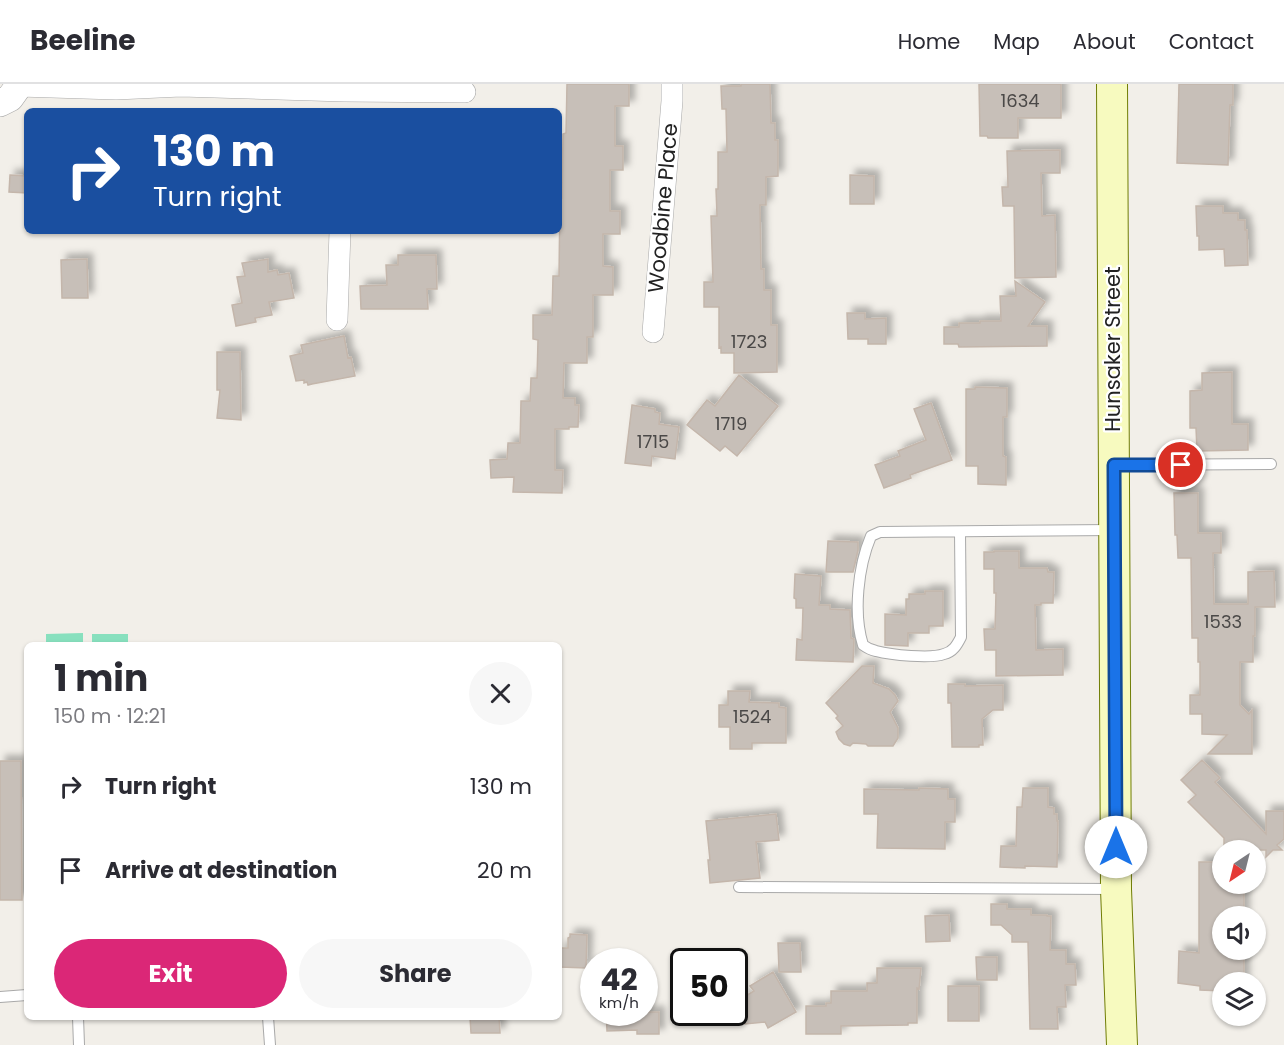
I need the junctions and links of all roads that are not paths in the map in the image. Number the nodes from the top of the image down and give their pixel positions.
1 (672, 84) edge
2 (1112, 84) edge
3 (13, 91) edge
4 (465, 92) dead end
5 (344, 101) edge
6 (340, 234) edge
7 (338, 320) dead end
8 (653, 332) dead end
9 (1271, 464) dead end
10 (1114, 465) junction
11 (1114, 530) junction
12 (960, 532) junction
13 (739, 887) dead end
14 (1116, 889) junction
15 (24, 995) edge
16 (0, 997) edge
17 (78, 1020) edge
18 (268, 1020) edge
19 (80, 1045) edge
20 (270, 1045) edge
21 (1122, 1045) edge

1 - 8 street, Woodbine Place
2 - 10 main road, Hunsaker Street
3 - 5 street
4 - 5 street
6 - 7 street
9 - 10 lane
10 - 11 main road, Hunsaker Street
11 - 12 lane
11 - 14 main road, Hunsaker Street
12 - 12 lane
13 - 14 lane
14 - 21 main road, Hunsaker Street
15 - 16 lane
17 - 19 lane
18 - 20 lane

